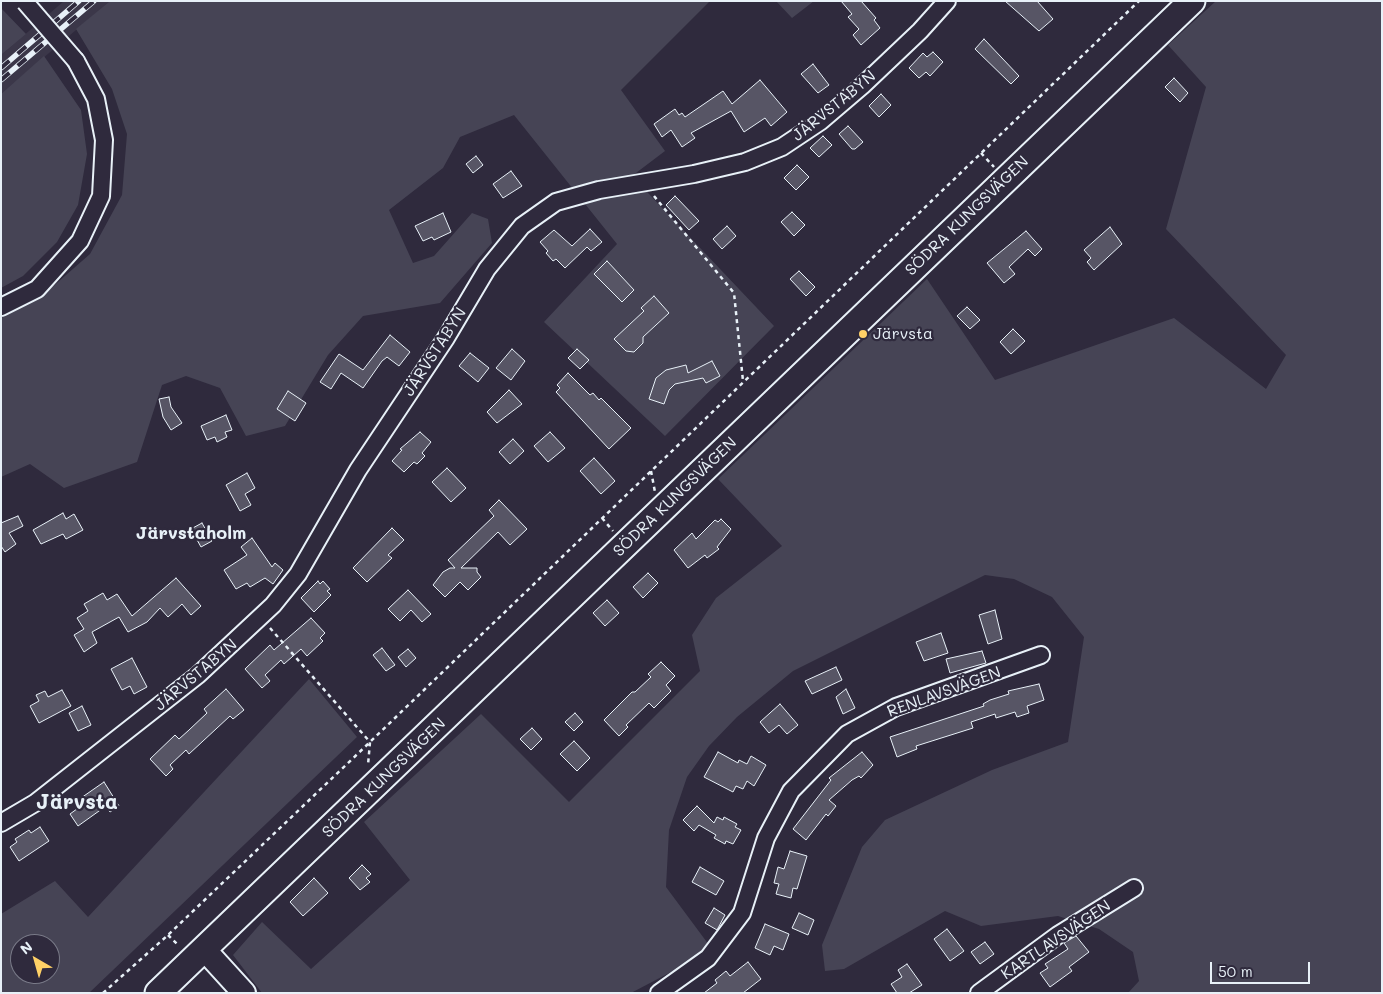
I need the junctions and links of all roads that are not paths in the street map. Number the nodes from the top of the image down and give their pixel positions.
1 (25, 1) edge
2 (947, 1) edge
3 (1192, 1) edge
4 (1, 307) edge
5 (1041, 656) dead end
6 (1, 823) edge
7 (1134, 888) dead end
8 (204, 950) junction
9 (158, 993) edge
10 (244, 993) edge
11 (659, 993) edge
12 (980, 993) edge

1 - 4 street, bridge
2 - 6 street, JÄRVSTABYN
3 - 8 main road, SÖDRA KUNGSVÄGEN
5 - 11 street, RENLAVSVÄGEN
7 - 12 street, KARTLAVSVÄGEN
8 - 9 main road, SÖDRA KUNGSVÄGEN
8 - 10 street

